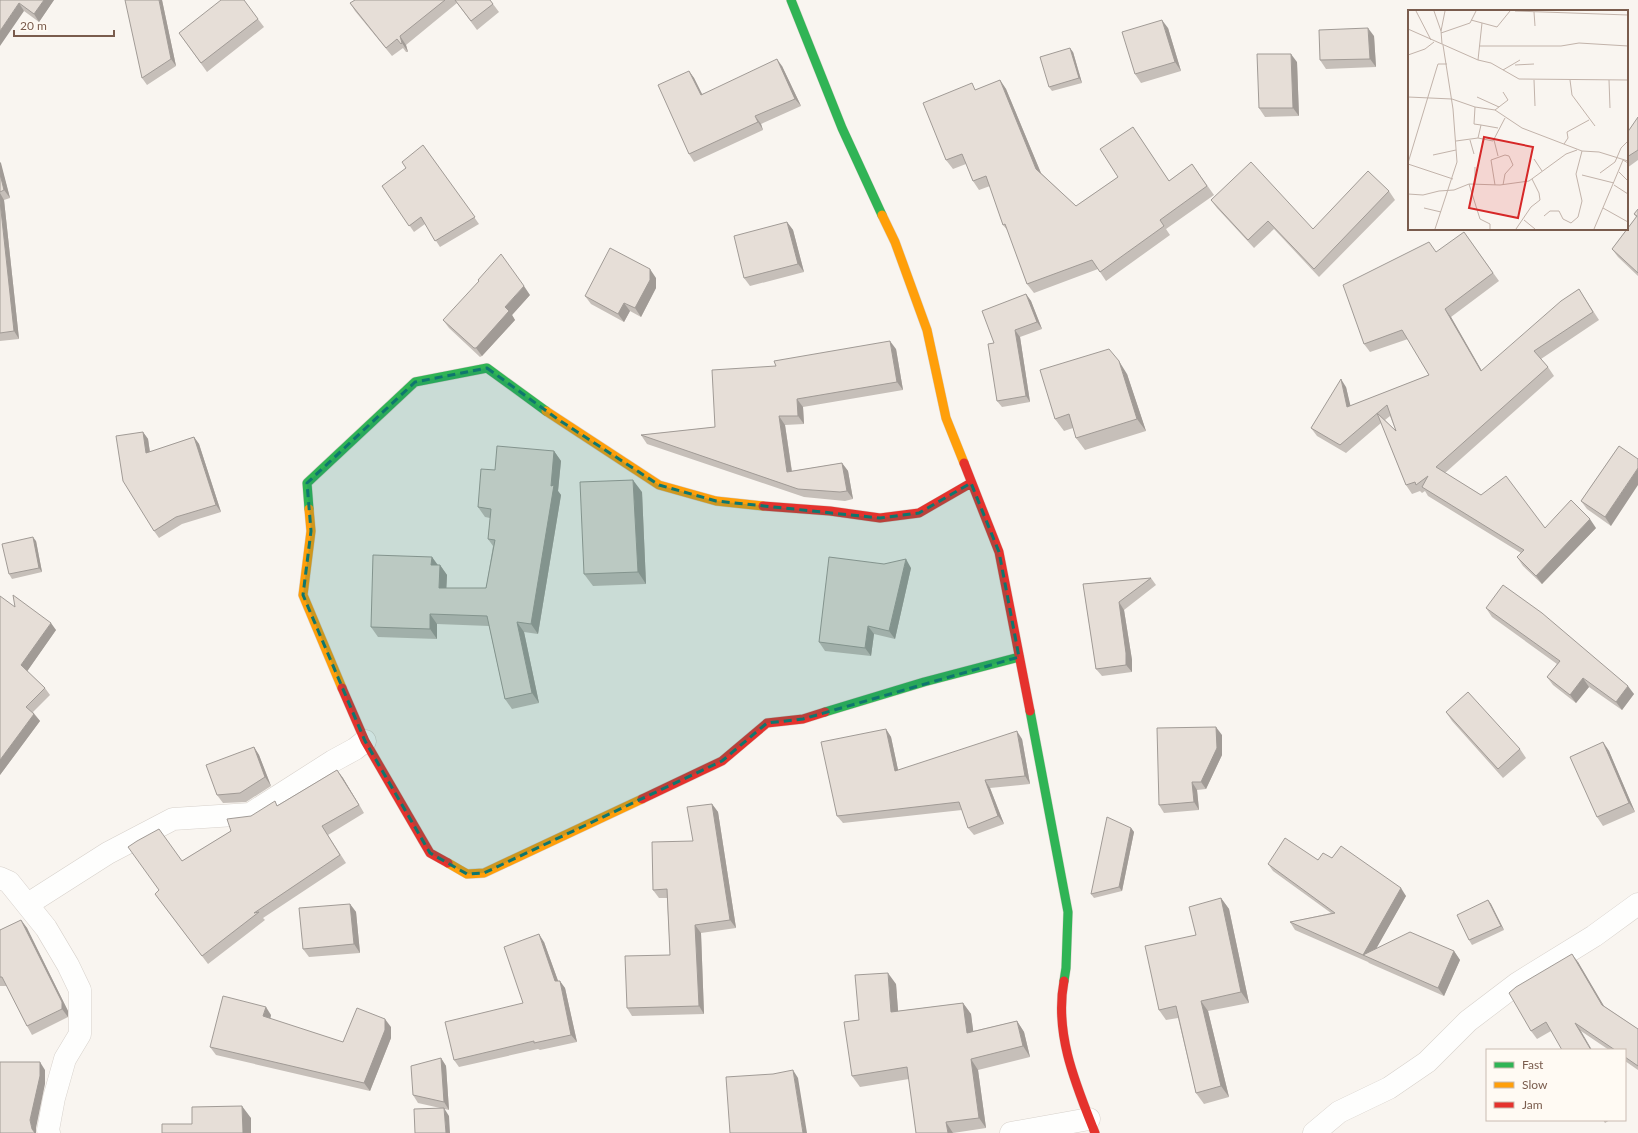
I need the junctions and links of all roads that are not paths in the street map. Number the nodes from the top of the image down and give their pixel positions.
1 (791, 0) edge
2 (971, 483) junction
3 (1019, 657) junction
4 (365, 741) junction
5 (0, 878) edge
6 (28, 904) junction
7 (1638, 904) edge
8 (1092, 1126) edge
9 (48, 1133) edge
10 (1010, 1133) edge
11 (1314, 1133) edge

1 - 2 street
2 - 3 street
2 - 4 street
3 - 4 street
3 - 8 street
4 - 6 street
5 - 6 street
6 - 9 street
7 - 11 street
8 - 10 street

